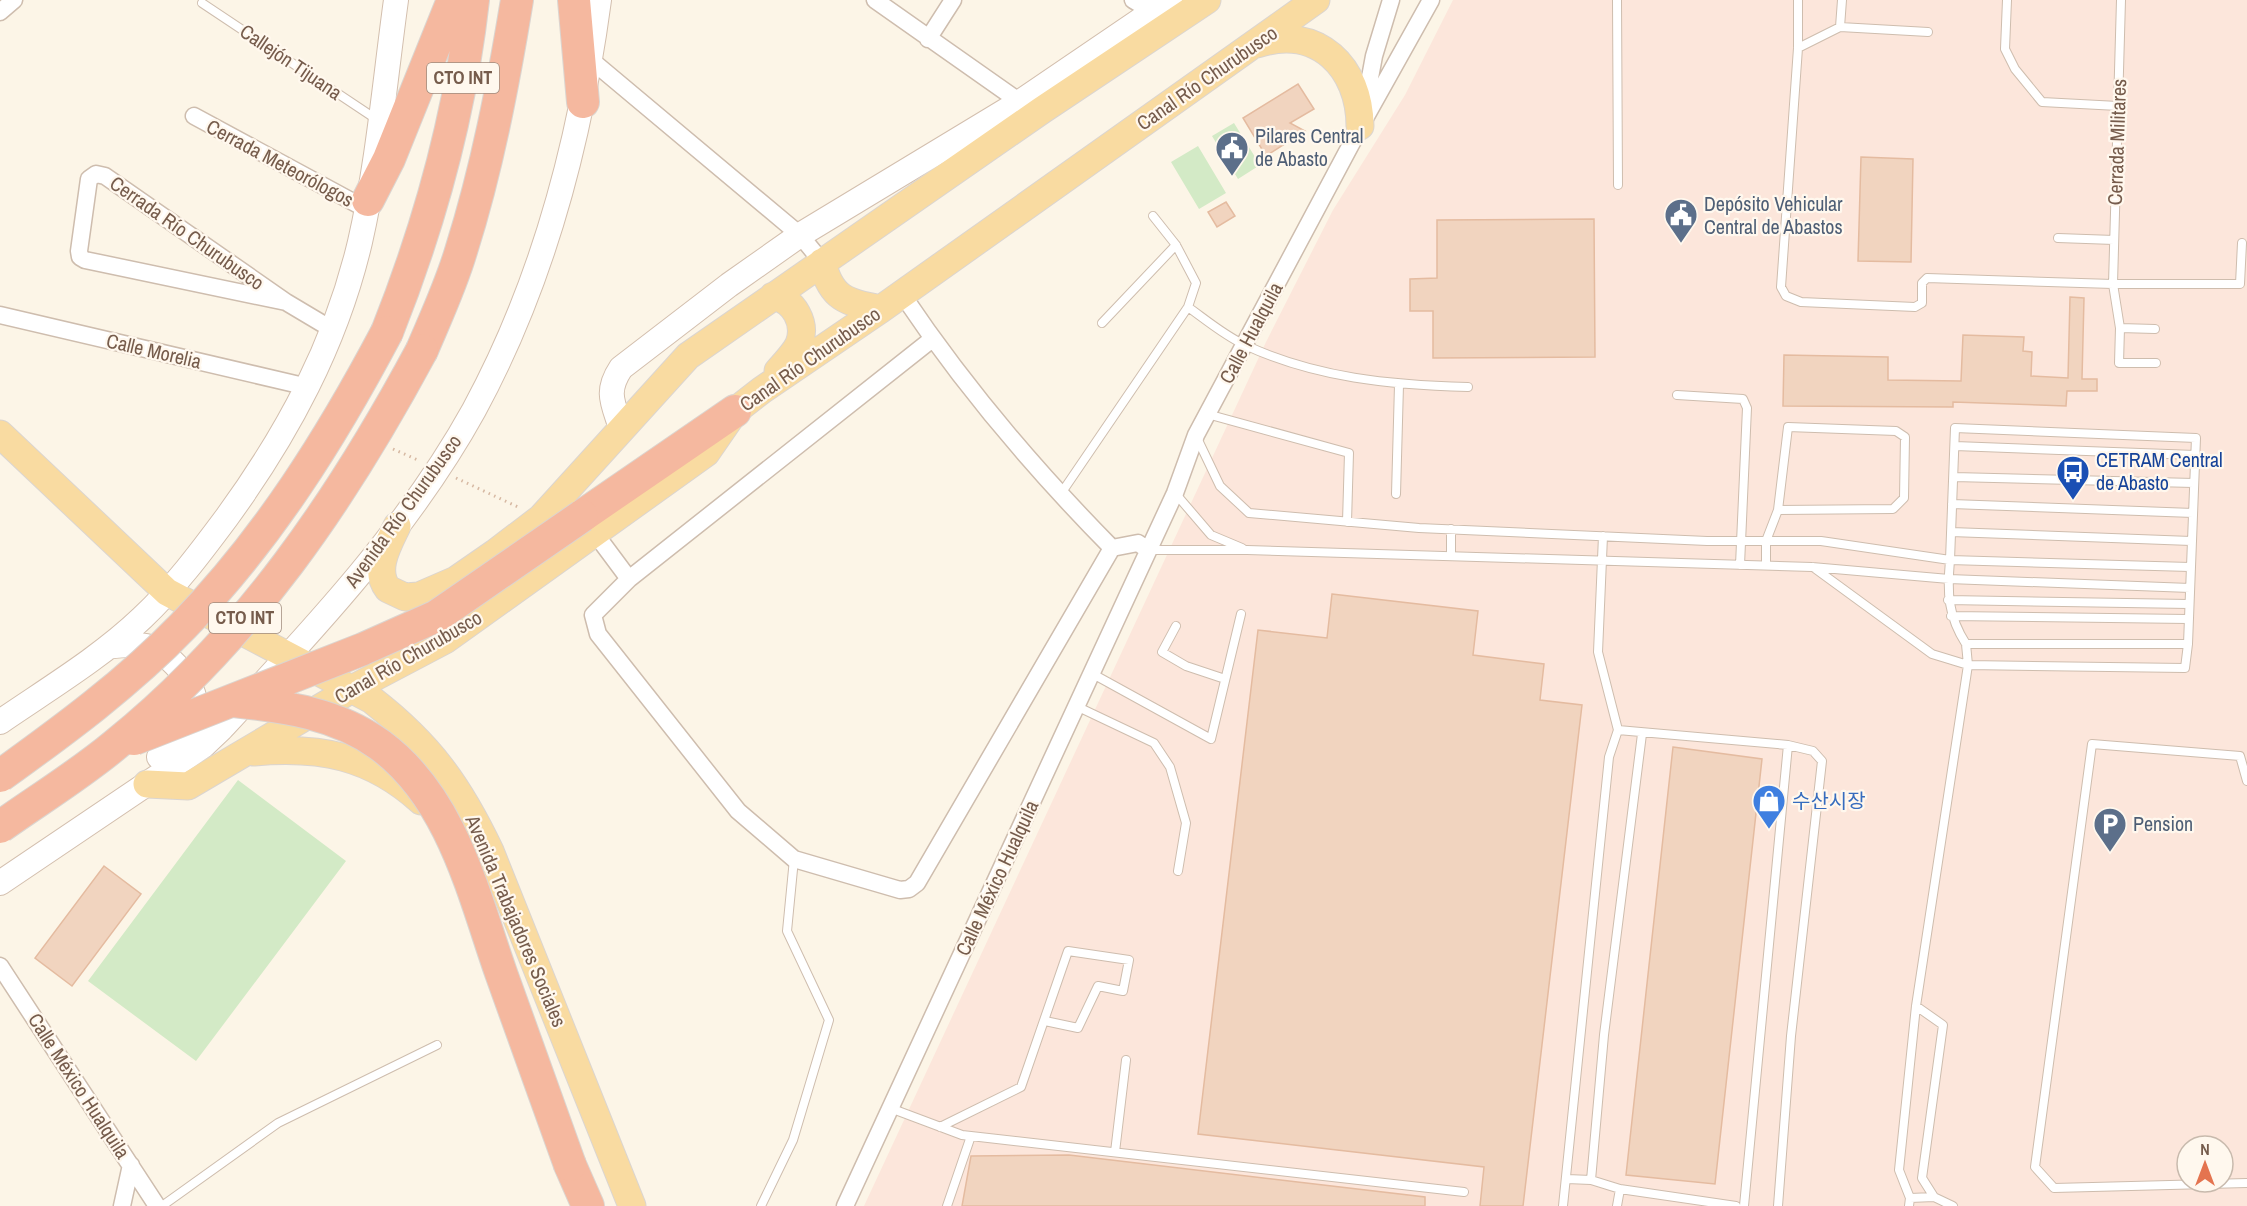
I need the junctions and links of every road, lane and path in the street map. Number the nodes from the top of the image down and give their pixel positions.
1 (14, 0) edge
2 (396, 0) edge
3 (453, 0) edge
4 (473, 0) edge
5 (517, 0) edge
6 (574, 0) edge
7 (599, 0) edge
8 (875, 0) edge
9 (953, 0) edge
10 (1208, 0) edge
11 (1316, 0) edge
12 (1391, 0) edge
13 (1431, 0) edge
14 (1617, 0) edge
15 (1798, 0) edge
16 (1842, 0) edge
17 (2007, 0) edge
18 (2121, 0) edge
19 (202, 3) dead end
20 (1152, 4) edge
21 (0, 12) edge
22 (1840, 27) junction
23 (1928, 32) dead end
24 (928, 39) junction
25 (1253, 45) junction
26 (1798, 48) junction
27 (591, 60) junction
28 (583, 102) junction
29 (1020, 102) junction
30 (2118, 106) junction
31 (194, 116) dead end
32 (380, 121) junction
33 (1362, 123) junction
34 (1618, 185) dead end
35 (367, 205) junction
36 (1153, 216) dead end
37 (800, 235) junction
38 (2058, 238) dead end
39 (2114, 240) junction
40 (2242, 243) dead end
41 (1176, 245) junction
42 (822, 262) junction
43 (2113, 284) junction
44 (773, 296) junction
45 (286, 302) junction
46 (892, 302) junction
47 (1188, 307) junction
48 (0, 315) edge
49 (1102, 323) dead end
50 (2120, 328) junction
51 (333, 330) junction
52 (2155, 330) dead end
53 (931, 340) junction
54 (1244, 345) junction
55 (2156, 363) dead end
56 (1399, 385) junction
57 (308, 387) junction
58 (1468, 387) dead end
59 (762, 390) junction
60 (1677, 395) dead end
61 (735, 411) joint
62 (1207, 414) junction
63 (621, 428) junction
64 (0, 434) edge
65 (1196, 435) junction
66 (1955, 446) junction
67 (2195, 455) junction
68 (1954, 477) junction
69 (2194, 483) junction
70 (1175, 493) junction
71 (1396, 494) dead end
72 (1060, 495) junction
73 (1953, 504) junction
74 (1778, 510) junction
75 (2193, 513) junction
76 (1347, 522) junction
77 (588, 524) junction
78 (397, 526) junction
79 (1450, 529) junction
80 (1951, 532) junction
81 (1603, 536) junction
82 (1740, 541) junction
83 (1766, 541) junction
84 (2192, 541) junction
85 (1112, 548) junction
86 (1148, 550) junction
87 (1247, 550) junction
88 (1451, 556) junction
89 (1950, 560) junction
90 (1603, 561) junction
91 (1740, 565) junction
92 (1766, 565) junction
93 (1812, 567) junction
94 (2190, 567) junction
95 (629, 579) junction
96 (1949, 579) junction
97 (2190, 588) junction
98 (167, 592) junction
99 (1948, 600) junction
100 (2189, 604) junction
101 (1241, 614) dead end
102 (1951, 616) junction
103 (2188, 619) junction
104 (1176, 626) dead end
105 (1966, 644) junction
106 (2188, 644) junction
107 (108, 647) junction
108 (287, 658) junction
109 (1968, 665) junction
110 (1091, 674) junction
111 (1225, 680) junction
112 (352, 689) junction
113 (234, 700) junction
114 (1076, 706) junction
115 (0, 722) edge
116 (1618, 730) junction
117 (1642, 734) junction
118 (1788, 745) junction
119 (114, 747) junction
120 (248, 753) junction
121 (0, 776) edge
122 (2247, 782) edge
123 (147, 784) junction
124 (113, 806) junction
125 (0, 827) edge
126 (490, 851) junction
127 (794, 859) junction
128 (1178, 871) dead end
129 (0, 883) edge
130 (0, 966) edge
131 (1916, 1006) junction
132 (1045, 1021) junction
133 (437, 1045) dead end
134 (1126, 1060) dead end
135 (890, 1108) junction
136 (940, 1127) junction
137 (971, 1136) junction
138 (1115, 1152) junction
139 (131, 1165) junction
140 (1567, 1179) junction
141 (1591, 1180) junction
142 (2247, 1183) edge
143 (1620, 1189) junction
144 (1464, 1192) dead end
145 (1934, 1197) junction
146 (1910, 1202) edge
147 (630, 1203) edge
148 (1709, 1203) edge
149 (122, 1206) edge
150 (157, 1206) edge
151 (162, 1206) edge
152 (588, 1206) edge
153 (761, 1206) edge
154 (845, 1206) edge
155 (947, 1206) edge
156 (1563, 1206) edge
157 (1617, 1206) edge
158 (1736, 1206) edge
159 (1744, 1206) edge
160 (1778, 1206) edge
161 (1953, 1206) edge

1 - 21 street
2 - 32 main road
3 - 35 highway
4 - 121 highway, CTO INT, bridge
5 - 119 highway, CTO INT, bridge
6 - 28 highway
7 - 27 main road, Avenida Río Churubusco / CTO INT
8 - 24 street
9 - 24 street
10 - 42 main road
11 - 25 main road, Canal Río Churubusco
12 - 33 street, Calle Hualquila
13 - 33 street, Calle Hualquila
14 - 34 lane
15 - 26 lane
16 - 22 lane
17 - 30 lane
18 - 30 lane, Cerrada Militares
19 - 32 lane, Callejón Tijuana
20 - 29 main road
22 - 23 lane
22 - 26 lane
24 - 29 street
25 - 33 main road
25 - 46 main road, Canal Río Churubusco
26 - 43 lane
27 - 28 main road, Avenida Río Churubusco / CTO INT
27 - 37 street
28 - 78 main road, Avenida Río Churubusco / CTO INT
29 - 37 main road
30 - 39 lane, Cerrada Militares
31 - 35 street, Cerrada Meteorólogos
32 - 35 main road
33 - 54 street, Calle Hualquila
35 - 51 main road
36 - 41 lane
37 - 42 street
37 - 63 main road
38 - 39 lane
39 - 43 lane, Cerrada Militares
40 - 43 lane
41 - 47 lane
41 - 49 lane
42 - 44 main road
42 - 46 main road
43 - 50 lane, Cerrada Militares
44 - 59 main road
44 - 63 main road
45 - 45 street, Cerrada Río Churubusco
45 - 51 street, Cerrada Río Churubusco
46 - 53 street
46 - 59 main road, Canal Río Churubusco
47 - 54 lane
47 - 72 lane
48 - 57 street, Calle Morelia
50 - 52 lane
50 - 55 lane, Cerrada Militares
51 - 57 main road
53 - 72 street
53 - 95 street
54 - 56 lane
54 - 62 street, Calle Hualquila
56 - 58 lane
56 - 71 lane
57 - 98 main road
59 - 61 main road, Canal Río Churubusco
60 - 82 lane
61 - 77 highway
62 - 65 street, Calle Hualquila
62 - 76 lane
63 - 78 main road
64 - 98 main road, Avenida Trabajadores Sociales
65 - 70 street, Calle Hualquila
65 - 76 lane
66 - 67 lane
66 - 67 lane
66 - 68 lane
67 - 69 lane
68 - 69 lane
68 - 73 lane
69 - 75 lane
70 - 86 street, Calle Hualquila
70 - 87 lane
72 - 85 street
73 - 75 lane
73 - 80 lane
74 - 74 lane
74 - 83 lane
75 - 84 lane
76 - 79 lane
77 - 95 street
77 - 112 main road, Canal Río Churubusco
77 - 113 highway, bridge
78 - 108 main road, Avenida Río Churubusco / CTO INT
79 - 81 lane
79 - 88 lane
80 - 84 lane
80 - 89 lane
81 - 82 lane
81 - 90 lane
82 - 83 lane
82 - 91 lane
83 - 89 lane
83 - 92 lane
84 - 94 lane
85 - 86 street
85 - 127 street
86 - 87 lane
86 - 110 street, Calle México Hualquila
87 - 88 lane
88 - 90 lane
89 - 94 lane
89 - 96 lane
90 - 91 lane
90 - 116 lane
91 - 92 lane
92 - 93 lane
93 - 96 lane
93 - 109 lane
94 - 97 lane
95 - 127 street
96 - 97 lane
96 - 99 lane
97 - 100 lane
98 - 107 main road
98 - 108 main road, Avenida Trabajadores Sociales
99 - 100 lane
99 - 102 lane
100 - 103 lane
101 - 111 lane
102 - 103 lane
102 - 105 lane
103 - 106 lane
104 - 111 lane
105 - 106 lane
105 - 109 lane
106 - 109 lane
107 - 115 main road
107 - 124 main road
108 - 112 main road, Avenida Trabajadores Sociales
108 - 123 main road, Avenida Río Churubusco / CTO INT
109 - 131 lane
110 - 111 lane
110 - 114 street, Calle México Hualquila
112 - 120 main road, Canal Río Churubusco
112 - 126 main road, Avenida Trabajadores Sociales
113 - 119 highway, bridge
113 - 152 highway, bridge
114 - 128 lane
114 - 135 street, Calle México Hualquila
116 - 117 lane
116 - 140 lane
117 - 118 lane
117 - 141 lane
118 - 159 lane
118 - 160 lane
119 - 125 highway, CTO INT, bridge
120 - 123 main road, Canal Río Churubusco
120 - 126 main road
122 - 142 lane
123 - 124 main road, Avenida Río Churubusco / CTO INT
124 - 129 main road, Avenida Río Churubusco / CTO INT
126 - 147 main road, Avenida Trabajadores Sociales
127 - 153 lane
130 - 139 street, Calle México Hualquila
131 - 145 lane
131 - 146 lane
132 - 132 lane
132 - 136 lane
133 - 151 lane
134 - 138 lane
135 - 136 lane
135 - 154 street, Calle México Hualquila
136 - 137 lane
137 - 138 lane
137 - 155 lane
138 - 144 lane
139 - 149 street
139 - 150 street, Calle México Hualquila
140 - 141 lane
140 - 156 lane
141 - 143 lane
143 - 148 lane
143 - 157 lane
145 - 146 lane
145 - 161 lane
148 - 158 lane

